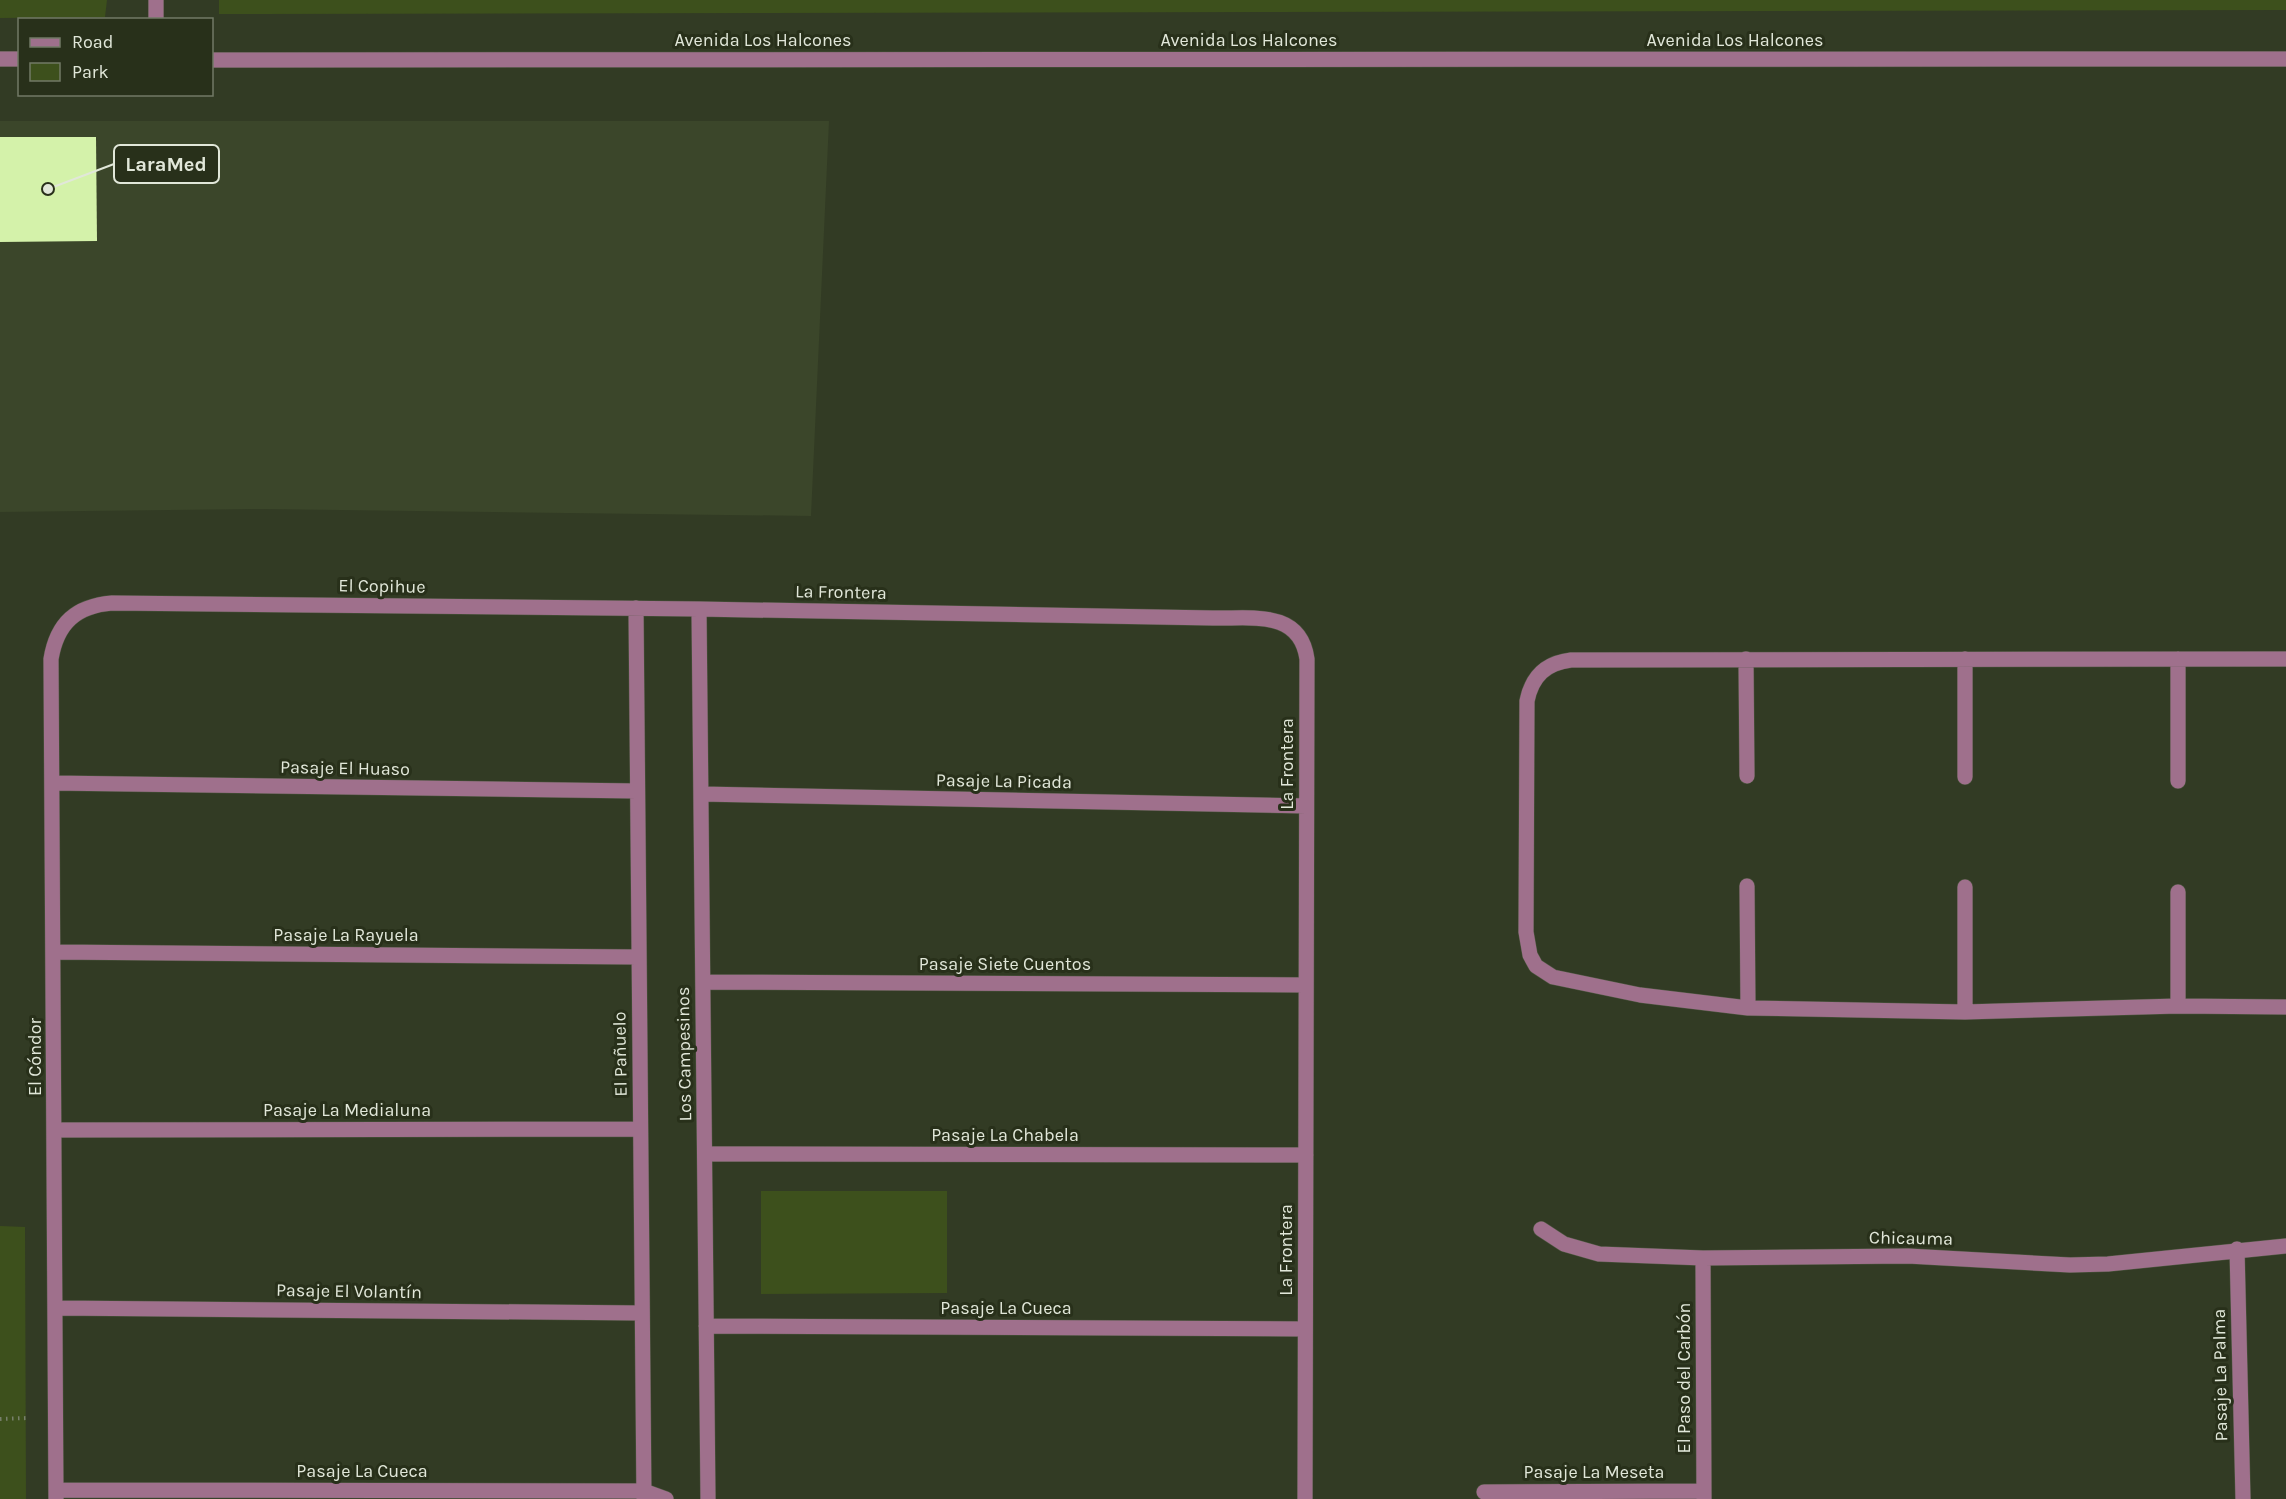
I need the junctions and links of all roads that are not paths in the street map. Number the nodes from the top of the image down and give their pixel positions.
1 (156, 0) edge
2 (156, 18) edge
3 (0, 59) edge
4 (18, 59) edge
5 (2286, 59) edge
6 (213, 60) edge
7 (636, 608) junction
8 (699, 609) junction
9 (69, 619) joint
10 (1746, 659) junction
11 (1965, 659) junction
12 (2178, 659) junction
13 (2286, 659) edge
14 (1747, 776) dead end
15 (1965, 777) dead end
16 (2178, 781) dead end
17 (52, 783) junction
18 (637, 791) junction
19 (701, 794) junction
20 (1306, 806) junction
21 (1748, 886) dead end
22 (1965, 887) dead end
23 (2178, 892) dead end
24 (54, 952) junction
25 (639, 957) junction
26 (703, 982) junction
27 (1306, 985) junction
28 (2178, 1006) junction
29 (1748, 1008) junction
30 (2286, 1008) edge
31 (1965, 1012) junction
32 (640, 1129) junction
33 (54, 1130) junction
34 (705, 1154) junction
35 (1306, 1155) junction
36 (1540, 1229) dead end
37 (2286, 1246) edge
38 (2237, 1249) junction
39 (1703, 1258) junction
40 (56, 1308) junction
41 (642, 1313) junction
42 (706, 1326) junction
43 (1305, 1329) junction
44 (1484, 1492) dead end
45 (56, 1494) edge
46 (644, 1495) edge
47 (1704, 1495) edge
48 (666, 1499) edge
49 (708, 1499) edge
50 (1305, 1499) edge
51 (2243, 1499) edge

1 - 2 street
3 - 4 street
5 - 6 street, Avenida Los Halcones
7 - 8 street, El Copihue
7 - 9 street, El Copihue
7 - 18 street, El Pañuelo
8 - 19 street, Los Campesinos
8 - 20 street, La Frontera
9 - 17 street, El Cóndor
10 - 11 street
10 - 14 street
10 - 29 street
11 - 12 street
11 - 15 street
12 - 13 street
12 - 16 street
17 - 18 street, Pasaje El Huaso
17 - 24 street, El Cóndor
18 - 25 street, El Pañuelo
19 - 20 street, Pasaje La Picada
19 - 26 street, Los Campesinos
20 - 27 street, La Frontera
21 - 29 street
22 - 31 street
23 - 28 street
24 - 25 street, Pasaje La Rayuela
24 - 33 street, El Cóndor
25 - 32 street, El Pañuelo
26 - 27 street, Pasaje Siete Cuentos
26 - 34 street, Los Campesinos
27 - 35 street, La Frontera
28 - 30 street
28 - 31 street
29 - 31 street
32 - 33 street, Pasaje La Medialuna
32 - 41 street, El Pañuelo
33 - 40 street, El Cóndor
34 - 35 street, Pasaje La Chabela
34 - 42 street, Los Campesinos
35 - 43 street, La Frontera
36 - 39 street, Chicauma
37 - 38 street, Chicauma
38 - 39 street, Chicauma
38 - 51 street, Pasaje La Palma
39 - 47 street, El Paso del Carbón
40 - 41 street, Pasaje El Volantín
40 - 45 street, El Cóndor
41 - 46 street, El Pañuelo
42 - 43 street, Pasaje La Cueca
42 - 49 street, Los Campesinos
43 - 50 street, La Frontera
44 - 47 street, Pasaje La Meseta
45 - 46 street, Pasaje La Cueca
46 - 48 street, Pasaje La Cueca

